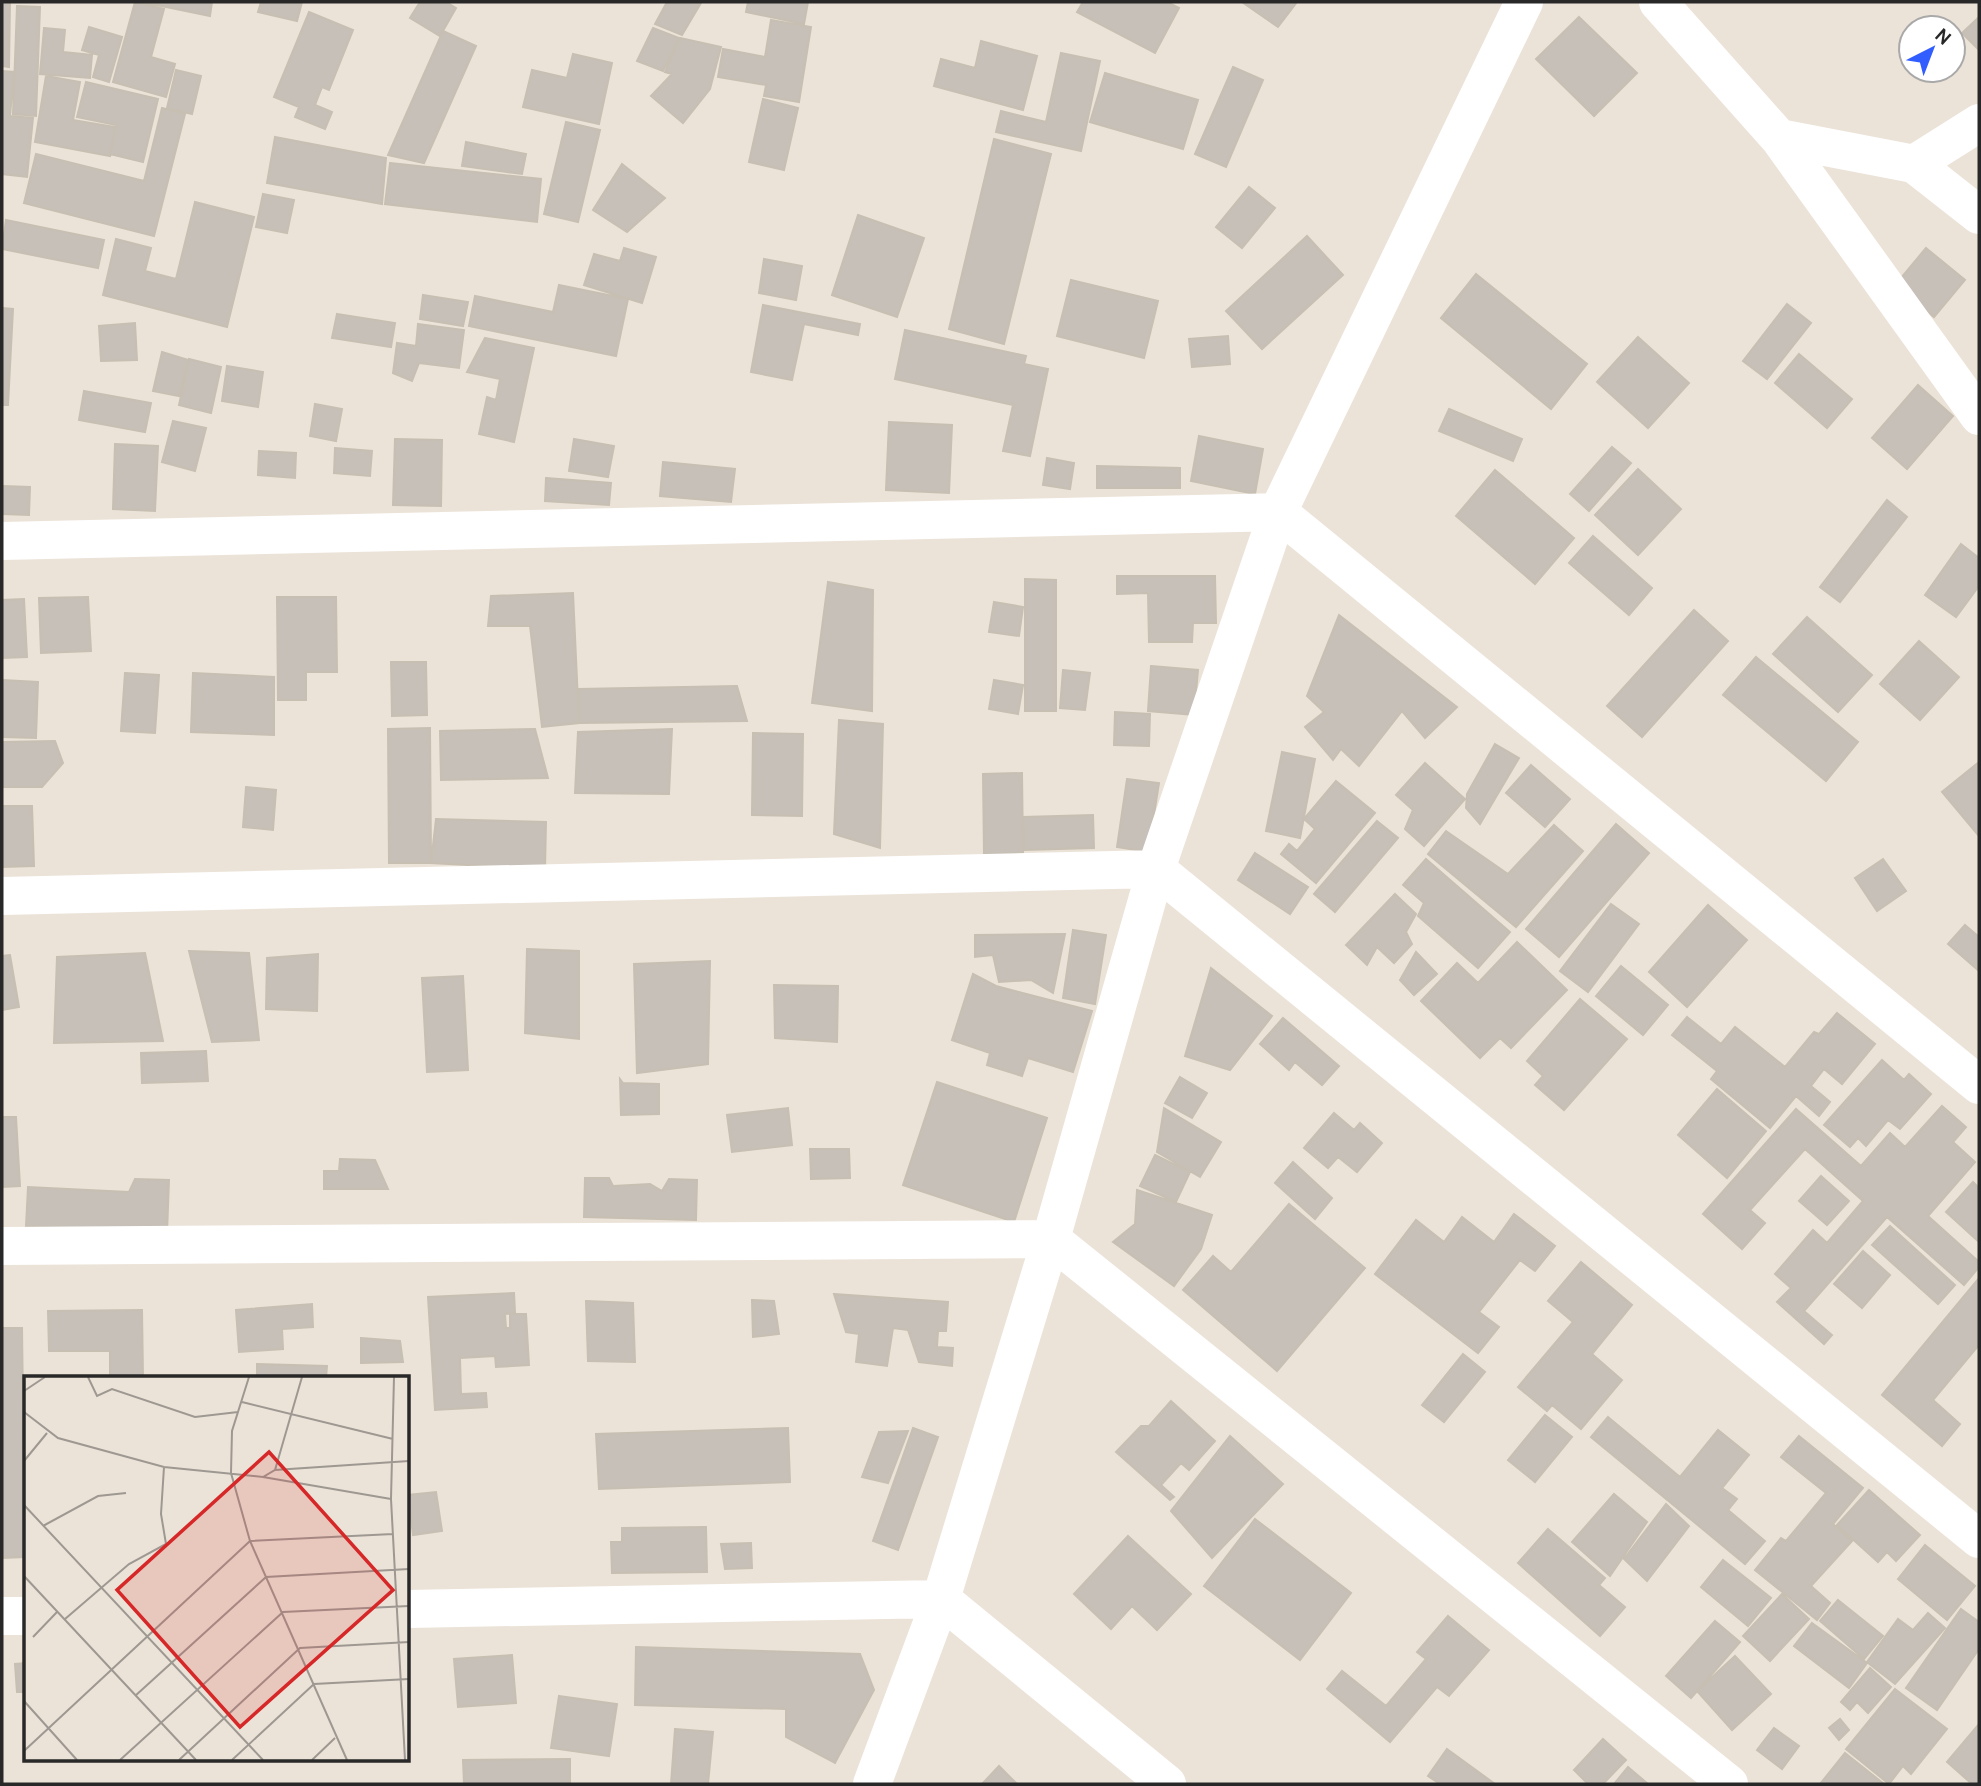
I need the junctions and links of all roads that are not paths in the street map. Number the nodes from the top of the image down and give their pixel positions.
1 (1524, 2) edge
2 (1658, 2) edge
3 (1979, 123) edge
4 (1779, 138) junction
5 (1914, 164) junction
6 (1979, 215) edge
7 (1979, 416) edge
8 (1278, 512) junction
9 (2, 541) edge
10 (1156, 869) junction
11 (2, 896) edge
12 (1979, 1085) edge
13 (1051, 1239) junction
14 (2, 1246) edge
15 (1979, 1539) edge
16 (941, 1599) junction
17 (410, 1609) edge
18 (2, 1616) edge
19 (24, 1616) edge
20 (872, 1784) edge
21 (1167, 1784) edge
22 (1729, 1784) edge

1 - 8 street
2 - 4 street
3 - 5 street
4 - 5 street
4 - 7 street
5 - 6 street
8 - 9 street
8 - 10 street
8 - 12 street
10 - 11 street
10 - 13 street
10 - 15 street
13 - 14 street
13 - 16 street
13 - 22 street
16 - 17 street
16 - 20 street
16 - 21 street
18 - 19 street

